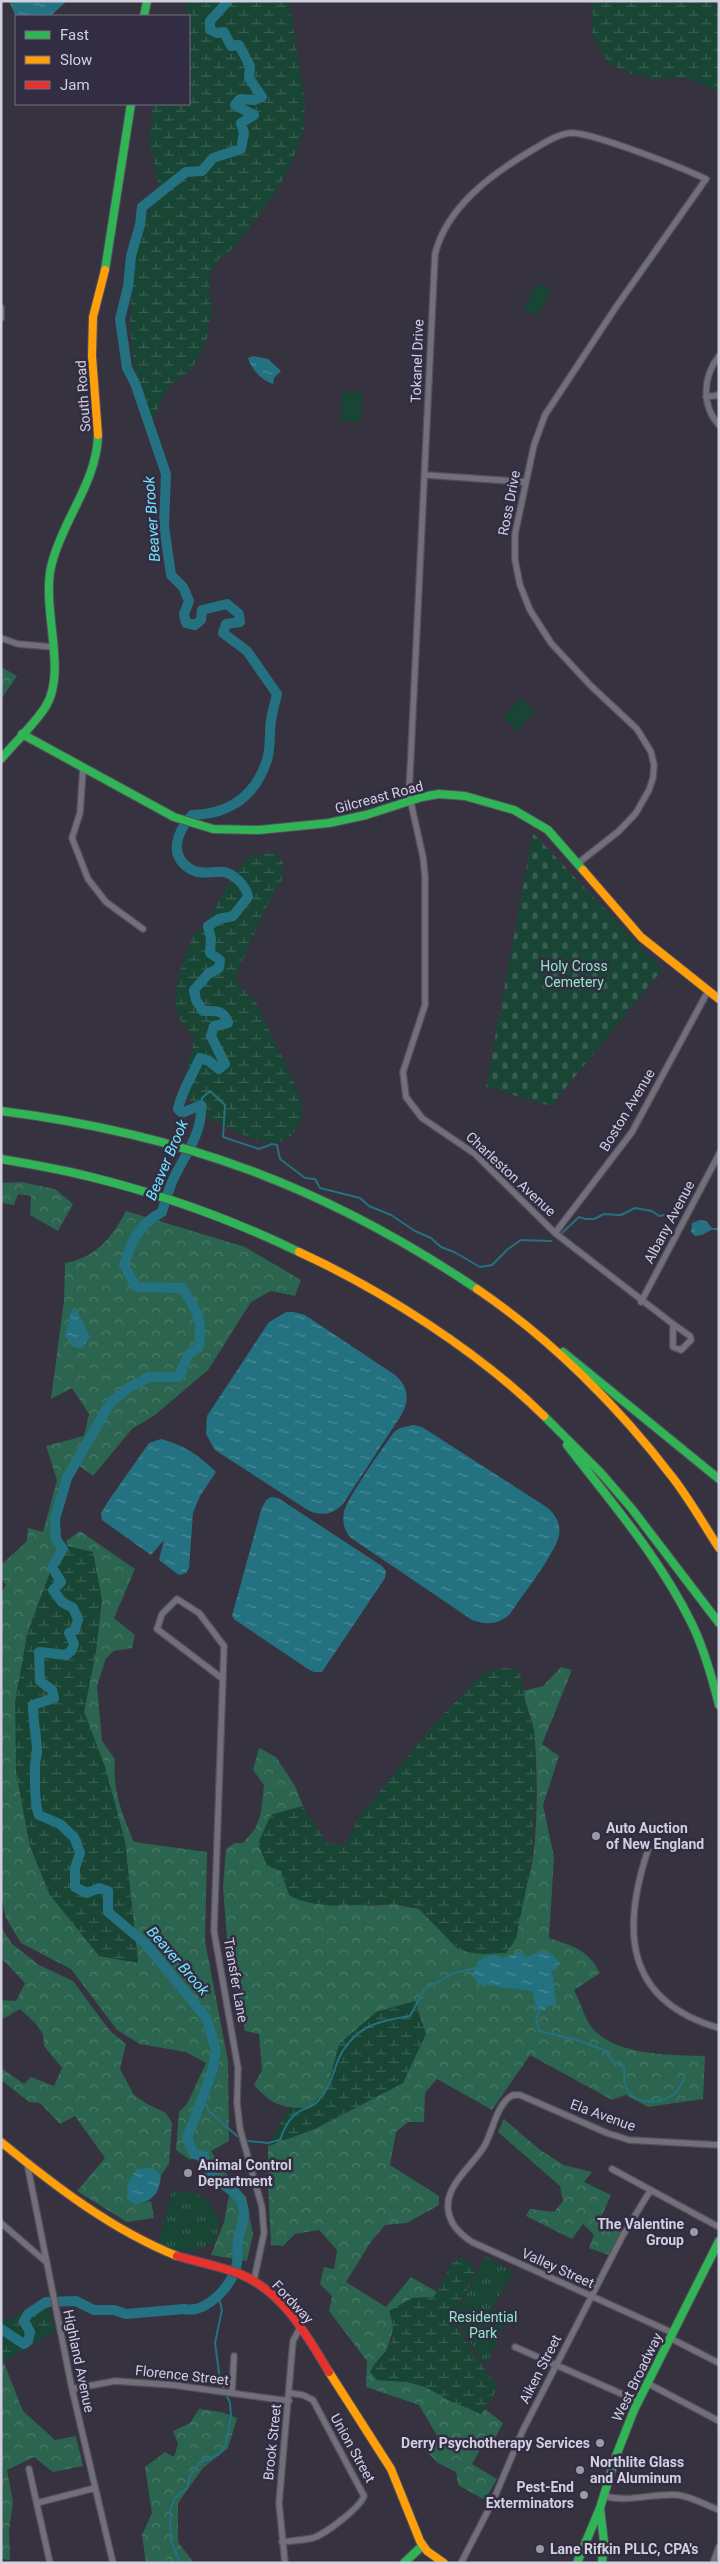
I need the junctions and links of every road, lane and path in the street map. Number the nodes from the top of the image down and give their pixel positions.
1 (147, 1) edge
2 (144, 15) edge
3 (131, 105) edge
4 (706, 180) joint
5 (1, 308) edge
6 (1, 318) edge
7 (719, 356) edge
8 (719, 396) edge
9 (706, 397) junction
10 (719, 425) edge
11 (426, 475) junction
12 (526, 482) junction
13 (1, 638) edge
14 (53, 647) junction
15 (22, 734) junction
16 (3, 755) edge
17 (83, 768) junction
18 (410, 800) junction
19 (577, 864) junction
20 (142, 929) dead end
21 (708, 991) junction
22 (719, 998) edge
23 (1, 1111) edge
24 (719, 1154) edge
25 (1, 1159) edge
26 (555, 1233) junction
27 (641, 1302) junction
28 (518, 1319) junction
29 (673, 1324) junction
30 (546, 1418) junction
31 (719, 1480) edge
32 (719, 1548) edge
33 (719, 1623) edge
34 (223, 1679) junction
35 (719, 1705) edge
36 (648, 1850) dead end
37 (719, 2028) edge
38 (1, 2142) edge
39 (719, 2145) edge
40 (27, 2163) junction
41 (612, 2169) dead end
42 (650, 2191) junction
43 (448, 2210) joint
44 (1, 2223) edge
45 (719, 2227) edge
46 (719, 2241) edge
47 (45, 2262) junction
48 (254, 2280) junction
49 (591, 2297) junction
50 (301, 2326) junction
51 (671, 2336) junction
52 (515, 2347) dead end
53 (234, 2356) dead end
54 (719, 2363) edge
55 (557, 2365) junction
56 (647, 2383) junction
57 (72, 2389) junction
58 (227, 2392) junction
59 (290, 2393) junction
60 (289, 2400) junction
61 (638, 2401) junction
62 (719, 2422) edge
63 (29, 2469) dead end
64 (95, 2488) junction
65 (604, 2496) junction
66 (37, 2503) junction
67 (600, 2508) junction
68 (719, 2510) edge
69 (282, 2542) junction
70 (422, 2546) junction
71 (719, 2547) edge
72 (50, 2563) edge
73 (113, 2563) edge
74 (284, 2563) edge
75 (404, 2563) edge
76 (444, 2563) edge
77 (461, 2563) edge
78 (577, 2563) edge
79 (602, 2563) edge
80 (713, 2563) edge

1 - 2 main road
3 - 14 main road, South Road
4 - 11 street, Tokanel Drive
4 - 12 street, Ross Drive
5 - 6 street
7 - 9 street
8 - 9 street
9 - 10 street
11 - 12 street
11 - 18 street, Tokanel Drive
12 - 19 street, Ross Drive
13 - 14 street
14 - 15 main road, South Road
15 - 16 main road, South Road
15 - 17 main road, Gilcreast Road
17 - 18 main road, Gilcreast Road
17 - 20 street
18 - 19 main road, Gilcreast Road
18 - 26 street, Charleston Avenue
19 - 21 main road, Gilcreast Road
21 - 22 main road, Gilcreast Road
21 - 26 street, Boston Avenue
23 - 28 main road
24 - 27 street, Albany Avenue
25 - 30 main road
26 - 27 street, Charleston Avenue
27 - 29 street, Charleston Avenue
28 - 31 main road
28 - 32 main road
29 - 29 street, Charleston Avenue
30 - 33 main road
30 - 35 main road
34 - 34 street, Transfer Lane
34 - 48 street, Transfer Lane
36 - 37 street
38 - 40 main road, Fordway
39 - 43 street, Ela Avenue
40 - 47 street, Highland Avenue
40 - 48 main road, Fordway
41 - 42 street
42 - 45 street
42 - 49 street, Aiken Street
43 - 49 street, Valley Street
44 - 47 street
46 - 51 main road, West Broadway
47 - 57 street, Highland Avenue
48 - 50 main road, Fordway
49 - 51 street, Valley Street
49 - 55 street, Aiken Street
50 - 59 street, Brook Street
50 - 70 main road, Fordway
51 - 54 street, Valley Street
51 - 56 main road, West Broadway
52 - 55 street
53 - 58 street
55 - 61 street
55 - 77 street, Aiken Street
56 - 61 main road, West Broadway
56 - 62 street
57 - 58 street, Florence Street
57 - 64 street, Highland Avenue
58 - 60 street, Florence Street
59 - 60 street, Brook Street
59 - 69 street, Union Street
60 - 69 street, Brook Street
61 - 65 main road, West Broadway
63 - 66 street
64 - 66 street
64 - 73 street, Highland Avenue
65 - 67 main road, West Broadway
65 - 68 street
66 - 72 street
67 - 78 main road, West Broadway
67 - 79 main road
69 - 74 street, Brook Street
70 - 75 main road
70 - 76 main road, Fordway
71 - 80 street

